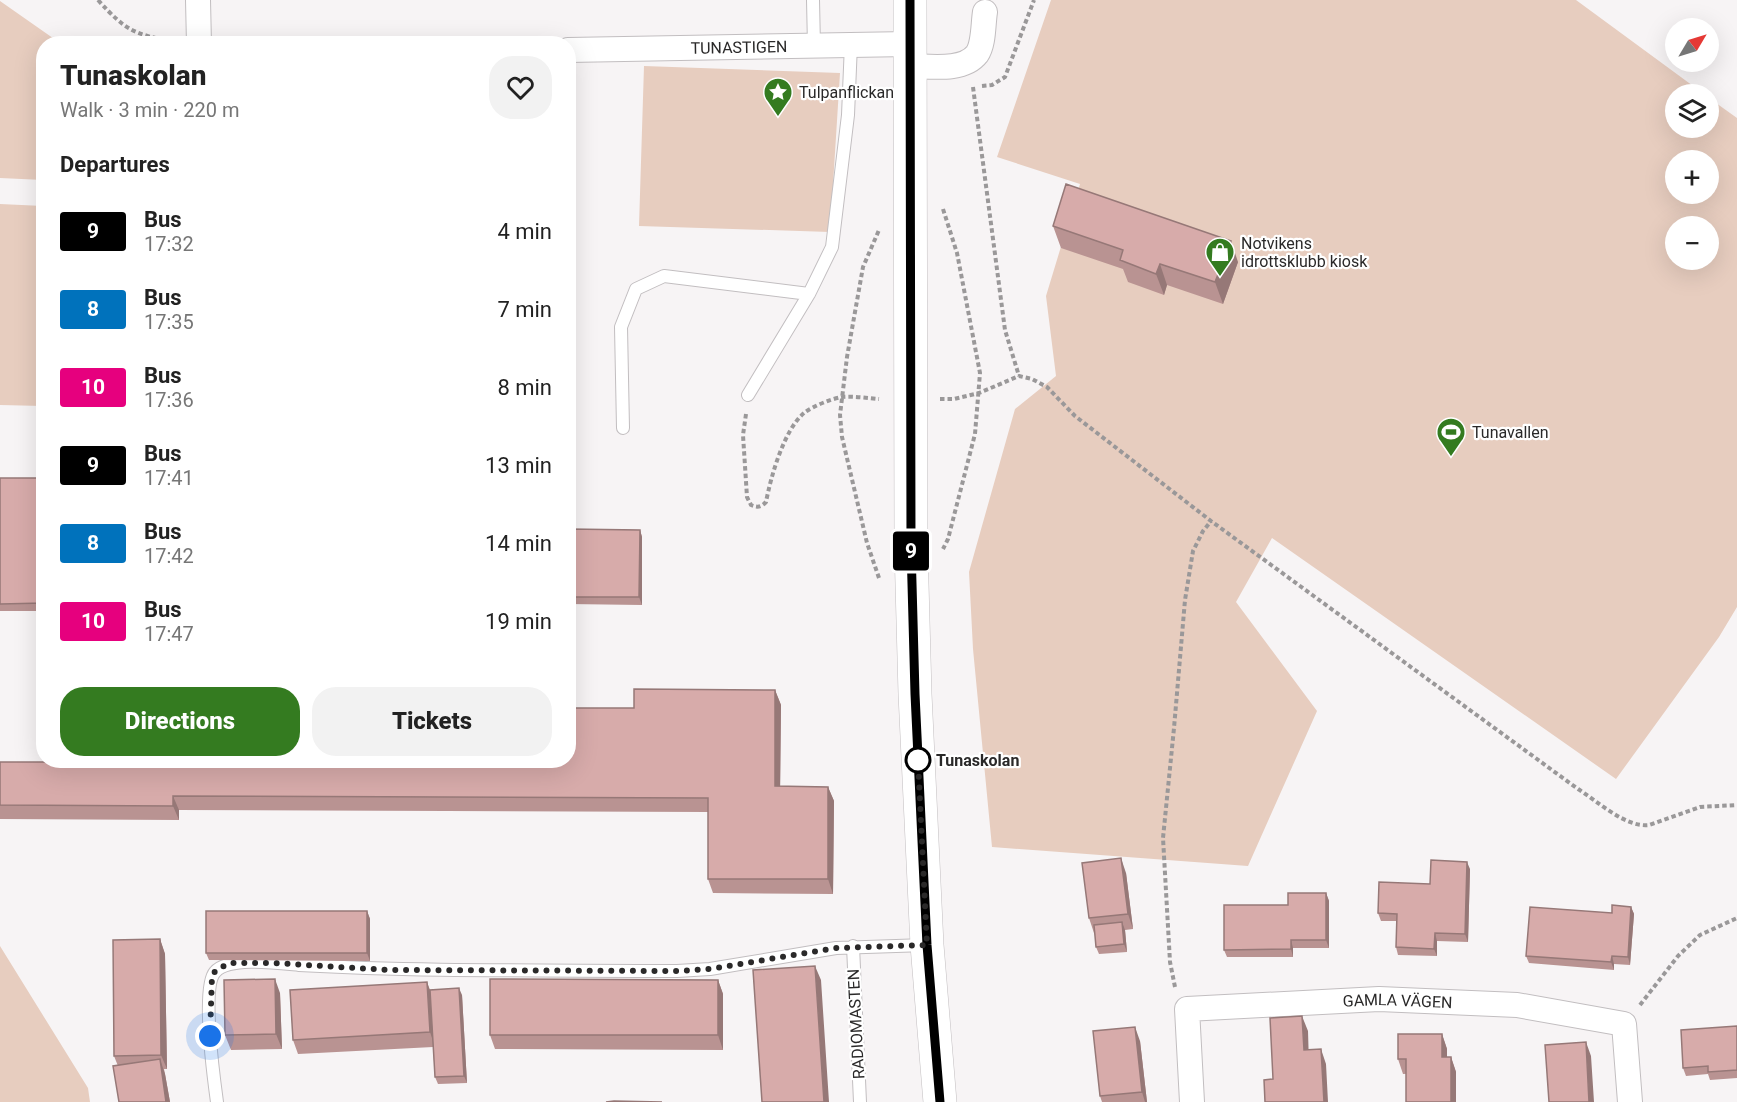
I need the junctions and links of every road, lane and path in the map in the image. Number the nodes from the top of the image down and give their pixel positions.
1 (98, 0) edge
2 (198, 0) edge
3 (813, 0) edge
4 (910, 0) edge
5 (1034, 0) edge
6 (985, 12) dead end
7 (146, 36) edge
8 (199, 36) edge
9 (851, 44) junction
10 (814, 46) junction
11 (576, 50) edge
12 (909, 55) junction
13 (941, 201) dead end
14 (883, 222) dead end
15 (809, 294) junction
16 (1019, 376) junction
17 (979, 393) junction
18 (748, 395) joint
19 (842, 397) junction
20 (882, 399) dead end
21 (935, 399) dead end
22 (623, 428) dead end
23 (1211, 521) junction
24 (939, 556) dead end
25 (881, 585) dead end
26 (1737, 805) edge
27 (1737, 918) edge
28 (927, 945) junction
29 (853, 946) junction
30 (1187, 1009) junction
31 (1624, 1024) junction
32 (217, 1102) edge
33 (860, 1102) edge
34 (940, 1102) edge
35 (1192, 1102) edge
36 (1630, 1102) edge

1 - 7 path
2 - 8 street
3 - 10 lane
4 - 12 street
5 - 16 path
6 - 12 street, TUNASTIGEN
9 - 10 street, TUNASTIGEN
9 - 12 street, TUNASTIGEN
9 - 15 lane
10 - 11 street, TUNASTIGEN
12 - 28 street
13 - 17 path
14 - 19 path
15 - 18 lane
15 - 22 lane
16 - 17 path
16 - 23 path
17 - 21 path
17 - 24 path
18 - 19 path
19 - 20 path
19 - 25 path
23 - 26 path
23 - 30 path
27 - 31 path
28 - 29 lane, RADIOMASTEN
28 - 34 street
29 - 32 lane, RADIOMASTEN
29 - 33 lane, RADIOMASTEN
30 - 31 street, GAMLA VÄGEN
30 - 35 street
31 - 36 street

